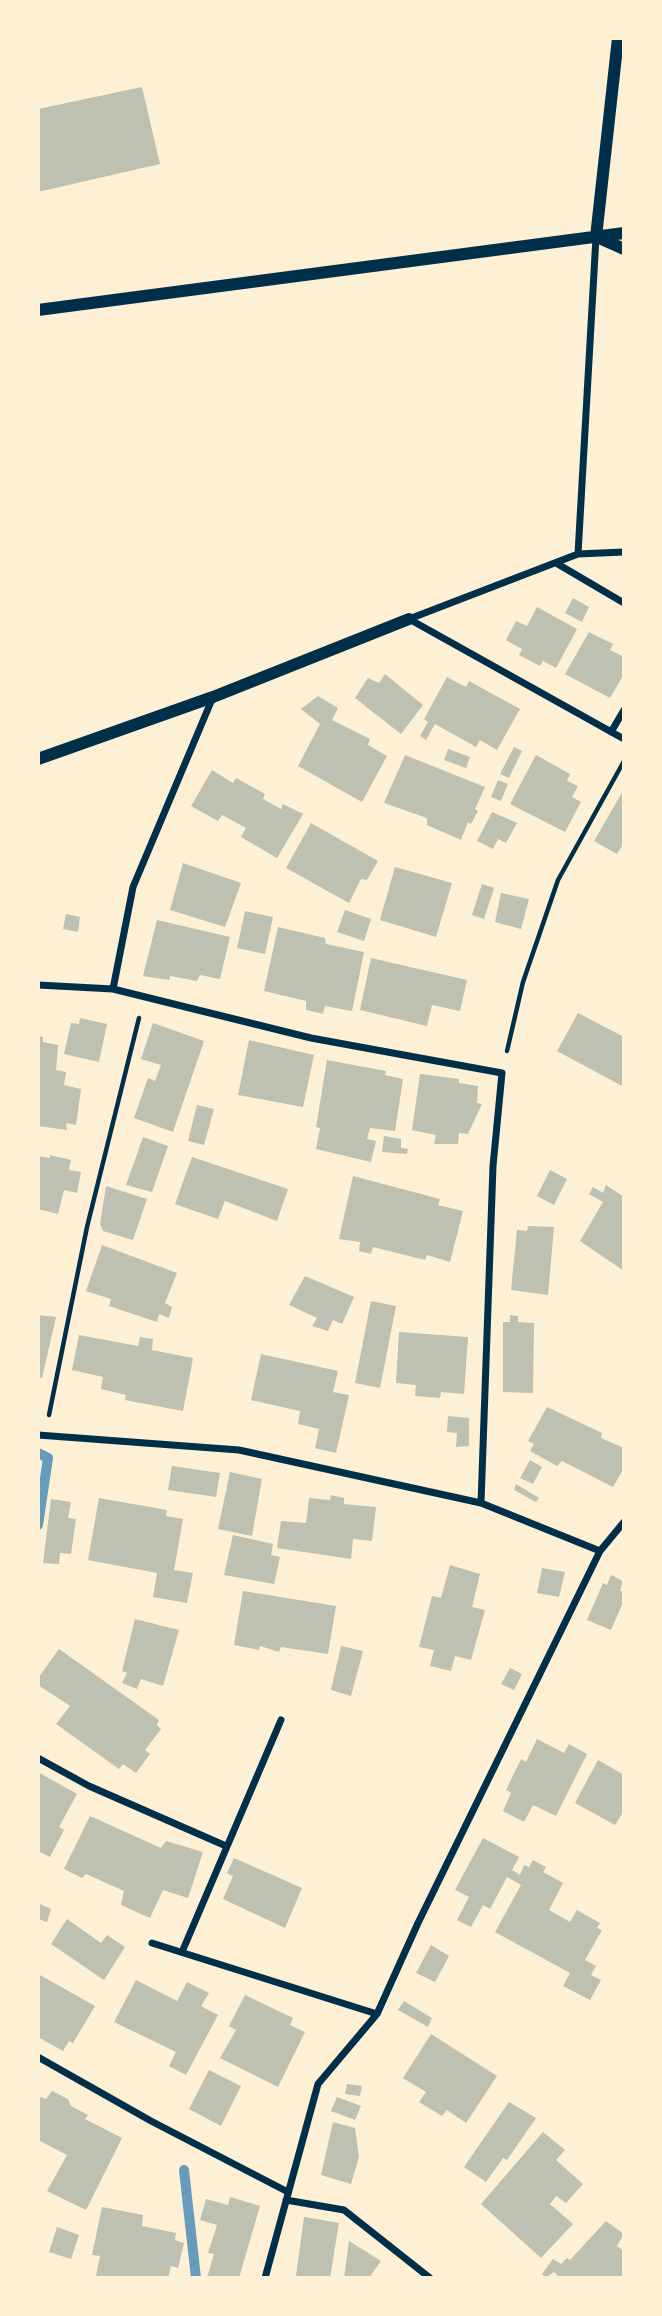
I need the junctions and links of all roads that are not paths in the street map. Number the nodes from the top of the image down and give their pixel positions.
1 (618, 38) edge
2 (624, 233) edge
3 (596, 237) junction
4 (624, 249) edge
5 (38, 310) edge
6 (624, 551) edge
7 (578, 554) junction
8 (556, 563) junction
9 (624, 603) edge
10 (409, 619) junction
11 (213, 697) junction
12 (624, 710) edge
13 (611, 732) junction
14 (624, 739) edge
15 (38, 760) edge
16 (38, 985) edge
17 (113, 989) junction
18 (42, 1435) edge
19 (481, 1503) junction
20 (624, 1522) edge
21 (600, 1551) junction
22 (281, 1720) dead end
23 (38, 1758) edge
24 (226, 1846) junction
25 (152, 1943) dead end
26 (182, 1952) junction
27 (377, 2014) junction
28 (38, 2057) edge
29 (287, 2196) junction
30 (265, 2277) edge
31 (430, 2277) edge

1 - 3 street
2 - 3 street
3 - 4 street
3 - 5 street
3 - 7 street
6 - 7 street
7 - 8 street
8 - 9 street
8 - 10 street
10 - 11 street
10 - 13 street
11 - 15 street
11 - 17 street
12 - 13 street
13 - 14 street
16 - 17 street
17 - 19 street
18 - 19 street
19 - 21 street
20 - 21 street
21 - 27 street
22 - 24 street
23 - 24 street
24 - 26 street
25 - 26 street
26 - 27 street
27 - 29 street
28 - 29 street
29 - 30 street
29 - 31 street

